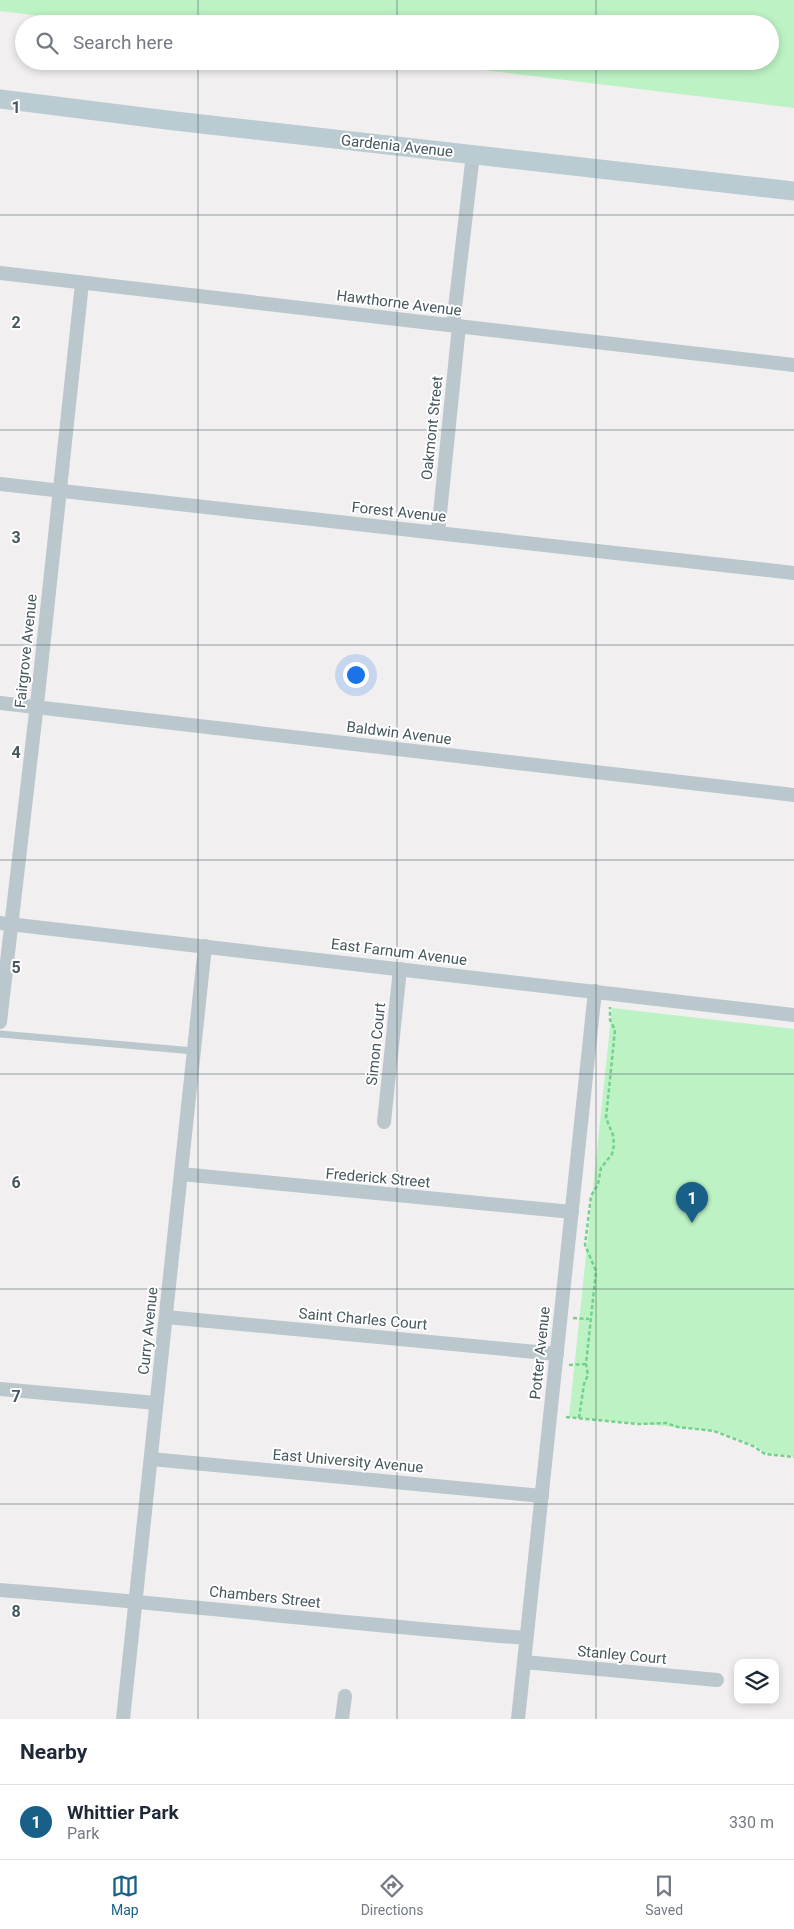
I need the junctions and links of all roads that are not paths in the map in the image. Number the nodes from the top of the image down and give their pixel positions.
1 (0, 99) edge
2 (473, 154) junction
3 (794, 190) edge
4 (0, 272) edge
5 (82, 283) junction
6 (456, 326) junction
7 (794, 365) edge
8 (0, 484) edge
9 (60, 491) junction
10 (438, 533) junction
11 (794, 573) edge
12 (0, 703) edge
13 (36, 707) junction
14 (794, 796) edge
15 (6, 924) edge
16 (205, 946) junction
17 (400, 969) junction
18 (595, 991) junction
19 (794, 1015) edge
20 (0, 1022) edge
21 (0, 1034) edge
22 (194, 1051) junction
23 (384, 1122) dead end
24 (182, 1174) junction
25 (572, 1212) junction
26 (166, 1317) junction
27 (561, 1359) junction
28 (0, 1389) edge
29 (156, 1403) junction
30 (151, 1459) junction
31 (542, 1496) junction
32 (0, 1590) edge
33 (135, 1601) junction
34 (526, 1638) junction
35 (524, 1662) junction
36 (717, 1680) dead end
37 (345, 1696) dead end
38 (123, 1719) edge
39 (342, 1719) edge
40 (518, 1719) edge

1 - 2 street, Gardenia Avenue
2 - 3 street, Gardenia Avenue
2 - 6 street, Oakmont Street
4 - 5 street, Hawthorne Avenue
5 - 6 street, Hawthorne Avenue
5 - 9 street, Fairgrove Avenue
6 - 7 street, Hawthorne Avenue
6 - 10 street, Oakmont Street
8 - 9 street, Forest Avenue
9 - 10 street, Forest Avenue
9 - 13 street, Fairgrove Avenue
10 - 11 street, Forest Avenue
12 - 13 street, Baldwin Avenue
13 - 14 street, Baldwin Avenue
13 - 15 street, Fairgrove Avenue
15 - 16 street, East Farnum Avenue
15 - 20 street, Fairgrove Avenue
16 - 17 street, East Farnum Avenue
16 - 22 street, Curry Avenue
17 - 18 street, East Farnum Avenue
17 - 23 street, Simon Court
18 - 19 street, East Farnum Avenue
18 - 25 street, Potter Avenue
21 - 22 lane
22 - 24 street, Curry Avenue
24 - 25 street, Frederick Street
24 - 26 street, Curry Avenue
25 - 27 street, Potter Avenue
26 - 27 street, Saint Charles Court
26 - 29 street, Curry Avenue
27 - 31 street, Potter Avenue
28 - 29 street
29 - 30 street, Curry Avenue
30 - 31 street, East University Avenue
30 - 33 street, Curry Avenue
31 - 34 street, Potter Avenue
32 - 33 street, Chambers Street
33 - 34 street, Chambers Street
33 - 38 street, Curry Avenue
34 - 35 street, Potter Avenue
35 - 36 street, Stanley Court
35 - 40 street, Potter Avenue
37 - 39 street

